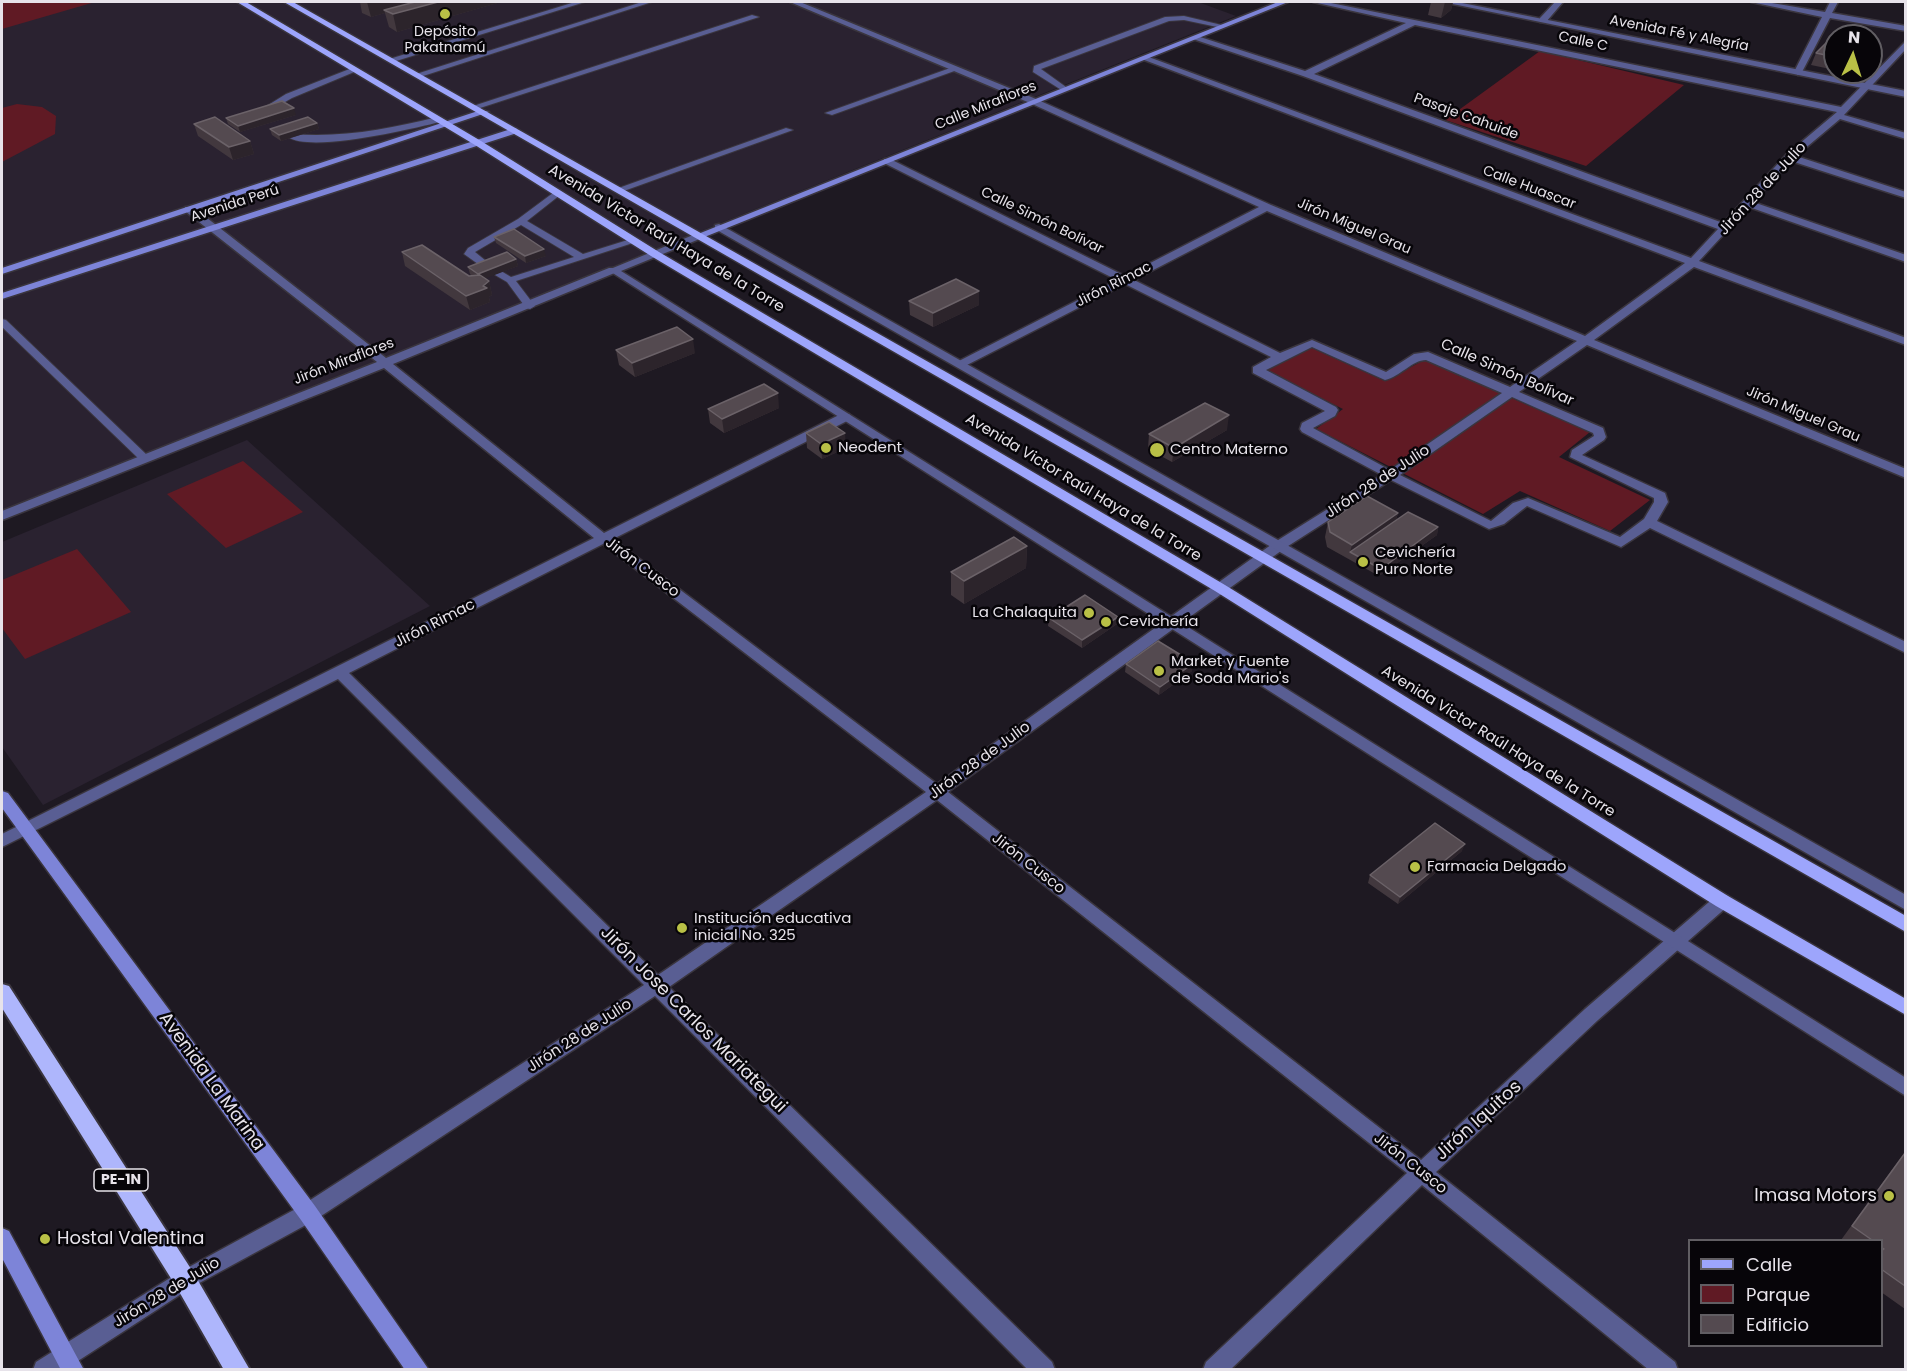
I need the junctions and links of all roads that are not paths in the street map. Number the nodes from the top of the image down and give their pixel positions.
1 (241, 2) edge
2 (288, 2) edge
3 (580, 2) edge
4 (648, 2) edge
5 (794, 2) edge
6 (1284, 2) edge
7 (1317, 2) edge
8 (1447, 2) edge
9 (1559, 2) edge
10 (1755, 2) edge
11 (1834, 2) edge
12 (1827, 14) junction
13 (755, 18) dead end
14 (1543, 20) junction
15 (1416, 21) junction
16 (1222, 26) junction
17 (1905, 29) edge
18 (1194, 38) junction
19 (1905, 43) edge
20 (1143, 58) junction
21 (390, 60) junction
22 (956, 69) junction
23 (355, 70) junction
24 (1798, 72) junction
25 (1306, 74) junction
26 (417, 75) junction
27 (1865, 86) junction
28 (1063, 89) junction
29 (1905, 94) edge
30 (1033, 101) junction
31 (474, 107) junction
32 (484, 112) junction
33 (829, 113) dead end
34 (1840, 113) junction
35 (258, 115) edge
36 (440, 122) junction
37 (789, 129) dead end
38 (514, 131) junction
39 (1905, 136) edge
40 (292, 137) edge
41 (477, 143) junction
42 (1789, 157) junction
43 (887, 161) junction
44 (618, 190) junction
45 (557, 193) junction
46 (1905, 195) edge
47 (1749, 204) junction
48 (1267, 207) junction
49 (189, 209) junction
50 (521, 220) junction
51 (214, 227) junction
52 (719, 227) junction
53 (1726, 228) junction
54 (698, 236) junction
55 (634, 241) junction
56 (655, 254) junction
57 (582, 257) junction
58 (1905, 259) edge
59 (1692, 263) junction
60 (488, 267) edge
61 (613, 270) junction
62 (2, 271) edge
63 (498, 273) edge
64 (1127, 279) junction
65 (510, 280) junction
66 (2, 296) edge
67 (530, 306) junction
68 (2, 322) edge
69 (1586, 340) junction
70 (1905, 342) edge
71 (1280, 357) junction
72 (384, 362) junction
73 (961, 364) junction
74 (1508, 392) junction
75 (845, 417) junction
76 (143, 457) junction
77 (1905, 474) edge
78 (1390, 475) junction
79 (2, 516) edge
80 (1648, 522) junction
81 (604, 539) junction
82 (1280, 545) junction
83 (1262, 558) junction
84 (1220, 588) junction
85 (1171, 623) junction
86 (1905, 648) edge
87 (340, 672) junction
88 (937, 792) junction
89 (2, 797) edge
90 (24, 830) junction
91 (2, 841) edge
92 (1722, 901) junction
93 (1905, 903) edge
94 (1905, 925) edge
95 (1673, 943) junction
96 (658, 985) junction
97 (2, 992) edge
98 (1905, 1008) edge
99 (1905, 1089) edge
100 (1422, 1173) junction
101 (308, 1214) junction
102 (2, 1238) edge
103 (185, 1280) junction
104 (69, 1363) edge
105 (44, 1370) edge
106 (238, 1370) edge
107 (418, 1370) edge
108 (1044, 1370) edge
109 (1214, 1370) edge
110 (1667, 1370) edge

1 - 23 main road, Avenida Victor Raúl Haya de la Torre
2 - 21 main road, Avenida Victor Raúl Haya de la Torre
3 - 21 lane
4 - 26 lane
5 - 22 street, Jirón Miguel Grau
6 - 16 main road, Calle Miraflores
7 - 15 street, Calle C
8 - 14 street, Avenida Fé y Alegría
9 - 14 street
10 - 12 street
11 - 12 street
12 - 17 street
12 - 24 street
13 - 31 lane
14 - 24 street, Avenida Fé y Alegría
15 - 25 street
15 - 34 street, Calle C
16 - 18 main road, Calle Miraflores
16 - 28 lane
18 - 20 main road, Calle Miraflores
18 - 25 street, Pasaje Cahuide
19 - 27 street, Jirón 28 de Julio
20 - 28 main road, Calle Miraflores
20 - 59 street, Calle Huascar
21 - 26 main road, Avenida Victor Raúl Haya de la Torre
22 - 30 street, Jirón Miguel Grau
22 - 33 lane
23 - 35 lane
23 - 36 main road, Avenida Victor Raúl Haya de la Torre
24 - 27 street, Avenida Fé y Alegría
25 - 53 street, Pasaje Cahuide
26 - 31 main road, Avenida Victor Raúl Haya de la Torre
27 - 29 street, Avenida Fé y Alegría
27 - 34 street, Jirón 28 de Julio
28 - 30 main road, Calle Miraflores
30 - 43 main road, Calle Miraflores
30 - 48 street, Jirón Miguel Grau
31 - 32 main road, Avenida Victor Raúl Haya de la Torre
32 - 36 main road, Avenida Perú
32 - 38 main road, Avenida Victor Raúl Haya de la Torre
34 - 39 street, Calle C
34 - 42 street, Jirón 28 de Julio
36 - 40 lane
36 - 41 main road, Avenida Victor Raúl Haya de la Torre
36 - 49 main road, Avenida Perú
37 - 44 lane
38 - 41 main road, Avenida Perú
38 - 44 main road, Avenida Victor Raúl Haya de la Torre
41 - 45 main road, Avenida Victor Raúl Haya de la Torre
41 - 51 main road, Avenida Perú
42 - 46 street
42 - 47 street, Jirón 28 de Julio
43 - 52 main road, Calle Miraflores
43 - 64 street, Calle Simón Bolívar
44 - 54 main road, Avenida Victor Raúl Haya de la Torre
45 - 50 lane
45 - 55 main road, Avenida Victor Raúl Haya de la Torre
47 - 53 street, Jirón 28 de Julio
47 - 58 street
48 - 64 street, Jirón Rimac
48 - 69 street, Jirón Miguel Grau
49 - 51 street, Jirón Cusco
49 - 62 main road, Avenida Perú
50 - 57 lane
50 - 60 lane
51 - 66 main road, Avenida Perú
51 - 72 street, Jirón Cusco
52 - 54 main road, Calle Miraflores
52 - 73 street
53 - 59 street, Jirón 28 de Julio
54 - 56 street, Jirón Miraflores
54 - 83 main road, Avenida Victor Raúl Haya de la Torre
55 - 56 main road, Avenida Victor Raúl Haya de la Torre
55 - 57 lane
56 - 61 street, Jirón Miraflores
56 - 84 main road, Avenida Victor Raúl Haya de la Torre
57 - 65 lane
59 - 69 street, Jirón 28 de Julio
59 - 70 street, Calle Huascar
61 - 67 street, Jirón Miraflores
61 - 75 street
63 - 65 lane
64 - 71 street, Calle Simón Bolívar
64 - 73 street, Jirón Rimac
65 - 67 lane
67 - 72 street, Jirón Miraflores
68 - 76 lane
69 - 74 street, Jirón 28 de Julio
69 - 77 street, Jirón Miguel Grau
71 - 74 street, Calle Simón Bolívar
71 - 78 street, Calle Simón Bolívar
72 - 76 street, Jirón Miraflores
72 - 81 street, Jirón Cusco
73 - 82 street
74 - 78 street, Jirón 28 de Julio
74 - 80 street, Calle Simón Bolívar
75 - 81 street, Jirón Rimac
75 - 85 street
76 - 79 street, Jirón Miraflores
78 - 80 street, Calle Simón Bolívar
78 - 82 street, Jirón 28 de Julio
80 - 86 street
81 - 87 street, Jirón Rimac
81 - 88 street, Jirón Cusco
82 - 83 street, Jirón 28 de Julio
82 - 93 street
83 - 84 street, Jirón 28 de Julio
83 - 94 main road, Avenida Victor Raúl Haya de la Torre
84 - 85 street, Jirón 28 de Julio
84 - 92 main road, Avenida Victor Raúl Haya de la Torre
85 - 88 street, Jirón 28 de Julio
85 - 95 street
87 - 90 street, Jirón Rimac
87 - 96 street, Jirón Jose Carlos Mariategui
88 - 96 street, Jirón 28 de Julio
88 - 100 street, Jirón Cusco
89 - 90 main road, Avenida La Marina
90 - 91 street, Jirón Rimac
90 - 101 main road, Avenida La Marina
92 - 95 street, Jirón Iquitos
92 - 98 main road, Avenida Victor Raúl Haya de la Torre
95 - 99 street
95 - 100 street, Jirón Iquitos
96 - 101 street, Jirón 28 de Julio
96 - 108 street, Jirón Jose Carlos Mariategui
97 - 103 highway, PE-1N
100 - 109 street, Jirón Iquitos
100 - 110 street, Jirón Cusco
101 - 103 street, Jirón 28 de Julio
101 - 107 main road, Avenida La Marina
102 - 104 main road
103 - 104 street, Jirón 28 de Julio
103 - 106 highway, PE-1N
104 - 105 street, Jirón 28 de Julio

